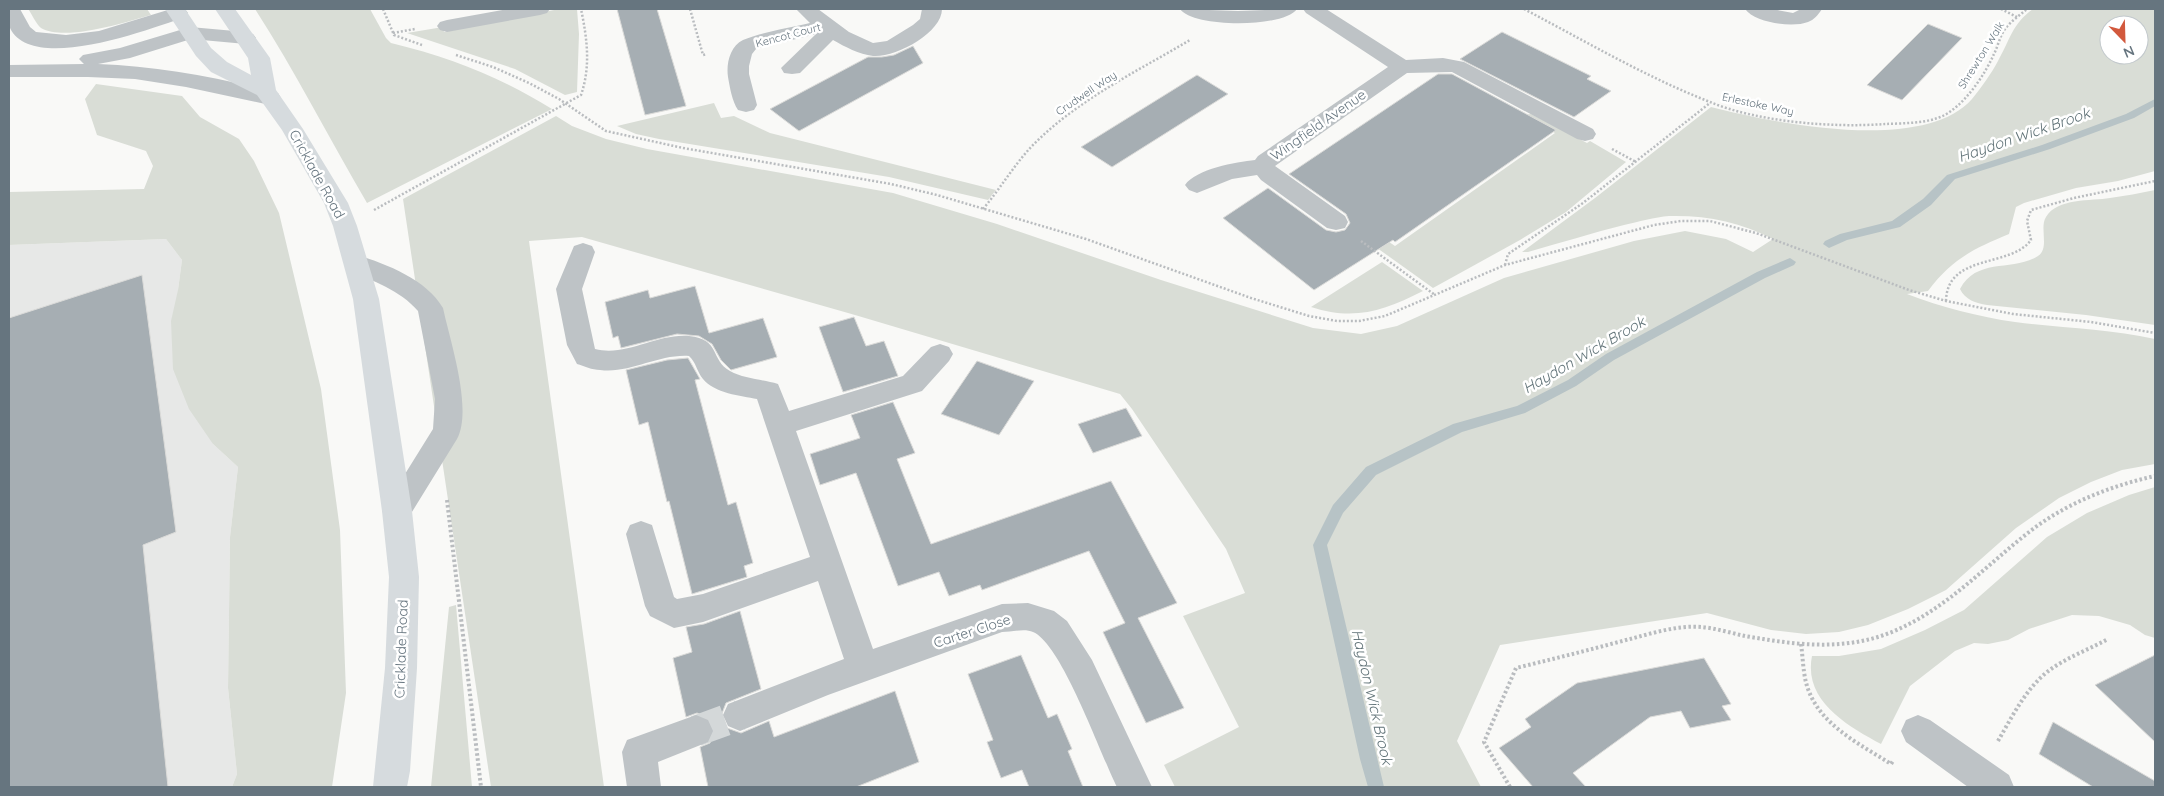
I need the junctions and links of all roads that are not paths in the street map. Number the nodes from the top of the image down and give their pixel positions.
1 (10, 9) edge
2 (225, 9) edge
3 (540, 9) edge
4 (806, 9) edge
5 (932, 9) edge
6 (1190, 9) edge
7 (1287, 9) edge
8 (1313, 9) edge
9 (1755, 9) edge
10 (1812, 9) edge
11 (176, 11) edge
12 (447, 26) dead end
13 (830, 27) junction
14 (190, 33) junction
15 (246, 38) junction
16 (9, 62) edge
17 (1402, 67) junction
18 (792, 68) dead end
19 (9, 72) edge
20 (268, 94) junction
21 (746, 106) dead end
22 (1585, 134) dead end
23 (1264, 167) junction
24 (1197, 186) dead end
25 (1336, 222) road end
26 (583, 252) dead end
27 (357, 264) junction
28 (940, 354) dead end
29 (780, 425) junction
30 (396, 511) junction
31 (641, 534) dead end
32 (827, 564) junction
33 (863, 668) junction
34 (740, 715) tunnel mouth
35 (696, 731) tunnel mouth
36 (1918, 732) road end
37 (1988, 781) edge
38 (390, 787) edge
39 (644, 787) edge
40 (1135, 787) edge

1 - 11 street
2 - 15 main road, Cricklade Road
3 - 12 street
4 - 13 street, Kencot Court
5 - 13 street, Kencot Court
6 - 7 street
8 - 17 street
9 - 10 street
11 - 14 main road, Cricklade Road
13 - 18 street
13 - 21 street, Kencot Court
14 - 15 street
14 - 16 street
14 - 20 main road, Cricklade Road
15 - 20 main road, Cricklade Road
17 - 22 street
17 - 23 street, Wingfield Avenue
19 - 20 street
20 - 27 main road, Cricklade Road
23 - 24 street
23 - 25 street, Wingfield Avenue
26 - 29 street
27 - 30 main road, Cricklade Road
27 - 30 street
28 - 29 street
29 - 32 street
30 - 38 main road, Cricklade Road
31 - 32 street
32 - 33 street
33 - 34 street, Carter Close
33 - 40 street, Carter Close
35 - 39 street
36 - 37 street

